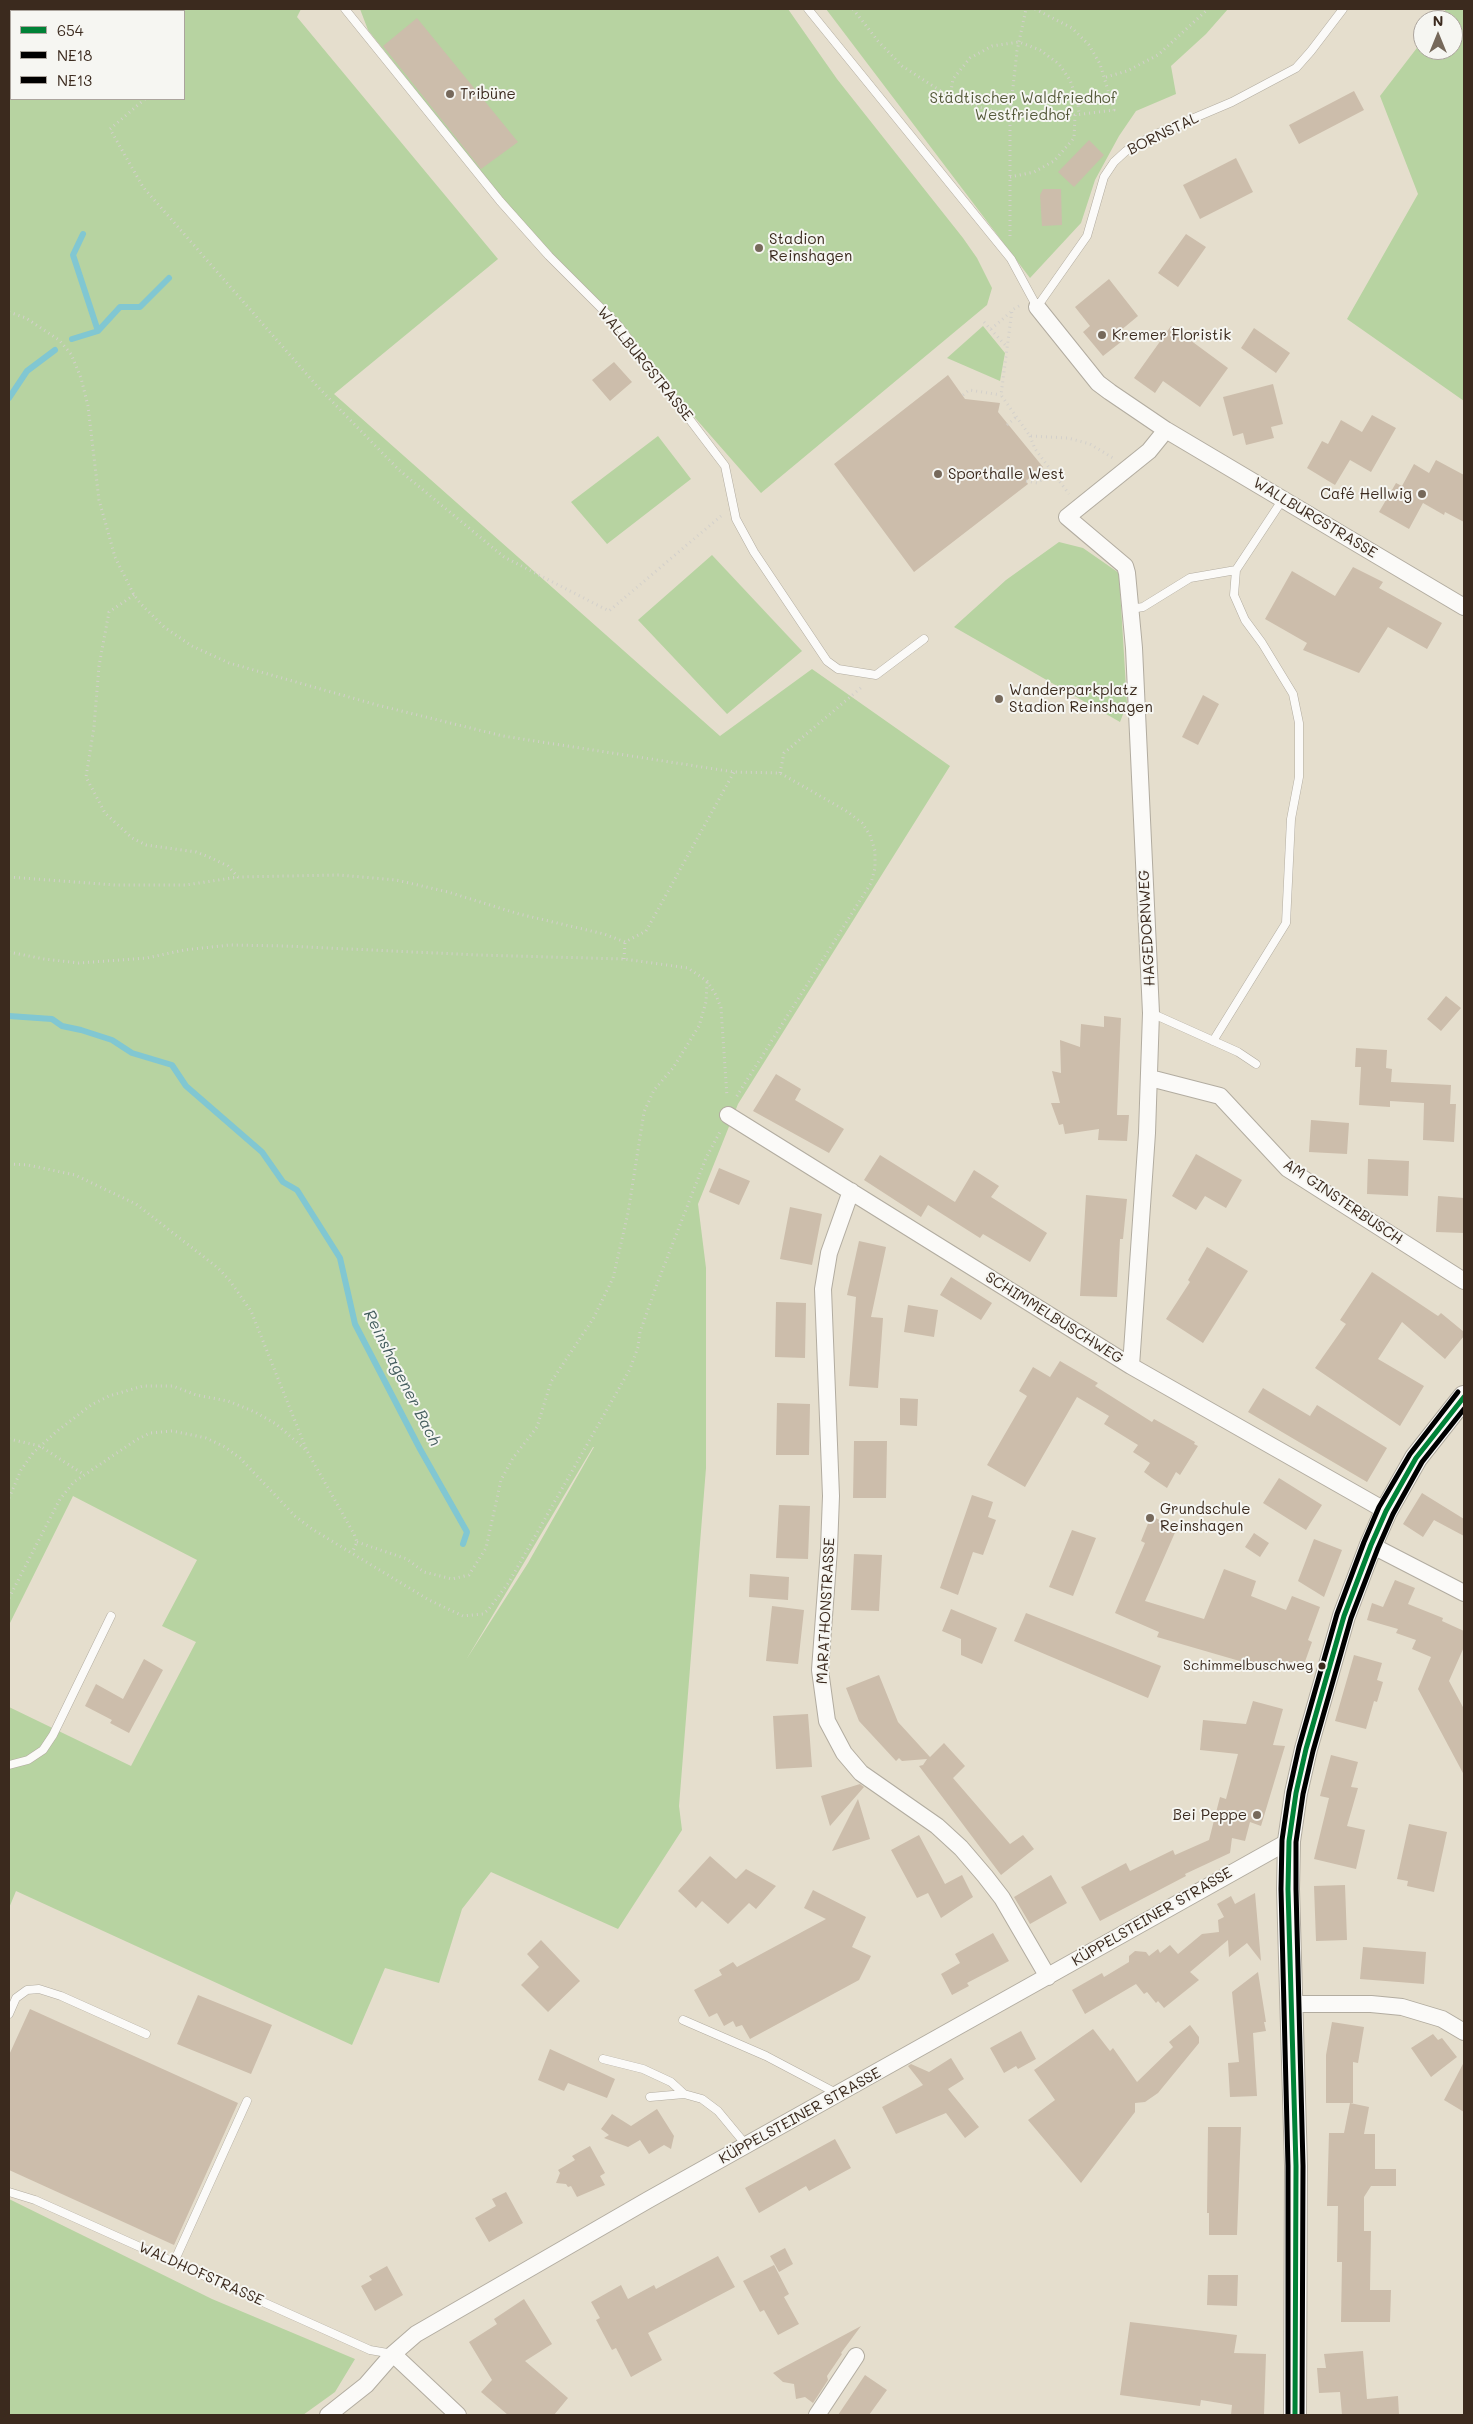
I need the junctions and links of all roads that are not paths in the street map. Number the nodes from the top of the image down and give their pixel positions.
1 (345, 9) edge
2 (808, 9) edge
3 (1342, 9) edge
4 (1034, 302) junction
5 (1166, 430) junction
6 (1283, 499) junction
7 (1236, 570) junction
8 (1462, 604) edge
9 (1131, 609) junction
10 (924, 639) dead end
11 (1151, 1013) junction
12 (1213, 1041) junction
13 (1256, 1064) dead end
14 (1150, 1078) junction
15 (728, 1115) road end
16 (851, 1191) junction
17 (1464, 1281) edge
18 (1131, 1366) junction
19 (1464, 1397) edge
20 (1386, 1511) junction
21 (1370, 1545) junction
22 (1464, 1593) edge
23 (111, 1616) dead end
24 (9, 1765) edge
25 (1289, 1841) junction
26 (1048, 1977) junction
27 (1293, 2004) junction
28 (9, 2014) edge
29 (683, 2020) dead end
30 (1464, 2032) edge
31 (146, 2034) dead end
32 (604, 2058) dead end
33 (684, 2094) junction
34 (839, 2095) junction
35 (650, 2097) dead end
36 (247, 2101) dead end
37 (746, 2146) junction
38 (9, 2192) edge
39 (174, 2262) junction
40 (393, 2354) junction
41 (856, 2356) dead end
42 (328, 2415) edge
43 (458, 2415) edge
44 (817, 2415) edge
45 (1295, 2415) edge

1 - 10 lane, WALLBURGSTRASSE
2 - 4 lane, WALLBURGSTRASSE
3 - 4 lane, BORNSTAL
4 - 5 street, WALLBURGSTRASSE
5 - 6 street, WALLBURGSTRASSE
5 - 9 street, HAGEDORNWEG
6 - 7 lane
6 - 8 street, WALLBURGSTRASSE
7 - 9 lane
7 - 12 lane
9 - 11 street, HAGEDORNWEG
11 - 12 lane
11 - 14 street, HAGEDORNWEG
12 - 13 lane
14 - 17 street, AM GINSTERBUSCH
14 - 18 street, HAGEDORNWEG
15 - 16 street, SCHIMMELBUSCHWEG
16 - 18 street, SCHIMMELBUSCHWEG
16 - 26 street, MARATHONSTRASSE
18 - 20 street, SCHIMMELBUSCHWEG
19 - 20 main road
20 - 21 main road
21 - 22 street
21 - 25 main road
23 - 24 lane
25 - 26 street, KÜPPELSTEINER STRASSE
25 - 27 main road
26 - 34 street, KÜPPELSTEINER STRASSE
27 - 30 street
27 - 45 main road
28 - 31 lane
29 - 34 lane
32 - 33 lane
33 - 35 lane
33 - 37 lane
34 - 37 street, KÜPPELSTEINER STRASSE
36 - 39 lane
37 - 40 street, KÜPPELSTEINER STRASSE
38 - 39 lane, WALDHOFSTRASSE
39 - 40 lane, WALDHOFSTRASSE
40 - 42 street, KÜPPELSTEINER STRASSE
40 - 43 street
41 - 44 street

